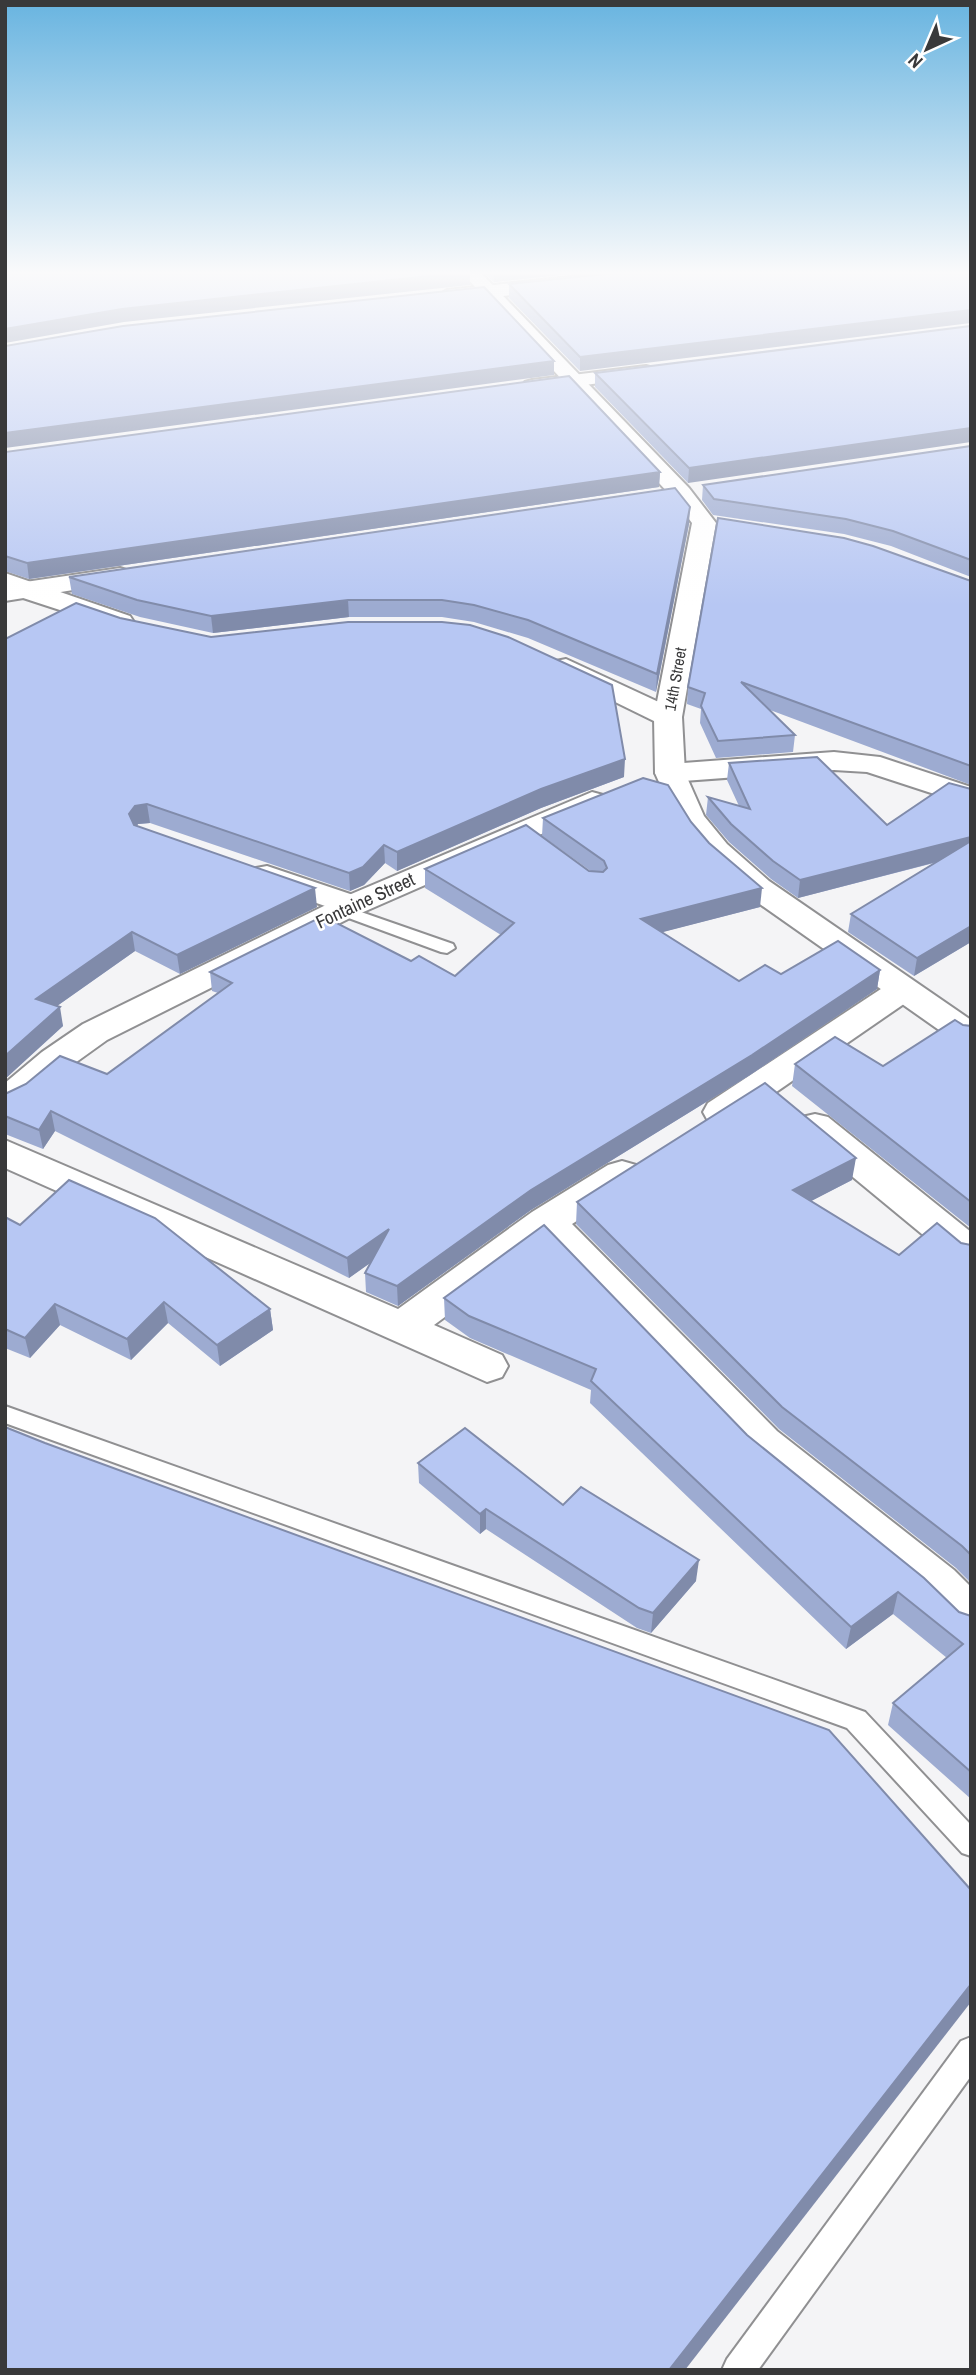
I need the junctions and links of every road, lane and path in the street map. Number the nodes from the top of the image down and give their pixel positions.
1 (552, 384) edge
2 (576, 384) edge
3 (506, 390) edge
4 (708, 489) edge
5 (681, 493) junction
6 (653, 497) edge
7 (705, 523) junction
8 (732, 526) edge
9 (147, 572) edge
10 (11, 588) edge
11 (145, 629) edge
12 (541, 656) edge
13 (668, 717) junction
14 (643, 783) junction
15 (971, 797) edge
16 (238, 865) edge
17 (346, 907) junction
18 (447, 948) dead end
19 (902, 990) junction
20 (971, 1036) edge
21 (764, 1085) junction
22 (5, 1102) edge
23 (695, 1128) edge
24 (5, 1153) edge
25 (649, 1157) edge
26 (546, 1222) junction
27 (971, 1253) edge
28 (403, 1327) junction
29 (487, 1366) dead end
30 (5, 1414) edge
31 (971, 1618) edge
32 (971, 1844) edge
33 (971, 2051) edge
34 (738, 2370) edge

1 - 3 street
2 - 5 street
4 - 5 street
5 - 6 street
5 - 7 street
7 - 8 street
7 - 13 street, 14th Street
9 - 10 street
10 - 11 street
12 - 13 street
13 - 14 street, 14th Street
14 - 15 street, Fontaine Street
14 - 17 street, Fontaine Street
14 - 19 street, 14th Street
16 - 17 street
17 - 18 lane
17 - 22 street, Fontaine Street
19 - 20 street, 14th Street
19 - 21 street
21 - 23 street
21 - 27 street
24 - 28 street
25 - 26 street
26 - 28 street
26 - 31 street
28 - 29 street
30 - 32 lane
33 - 34 lane

